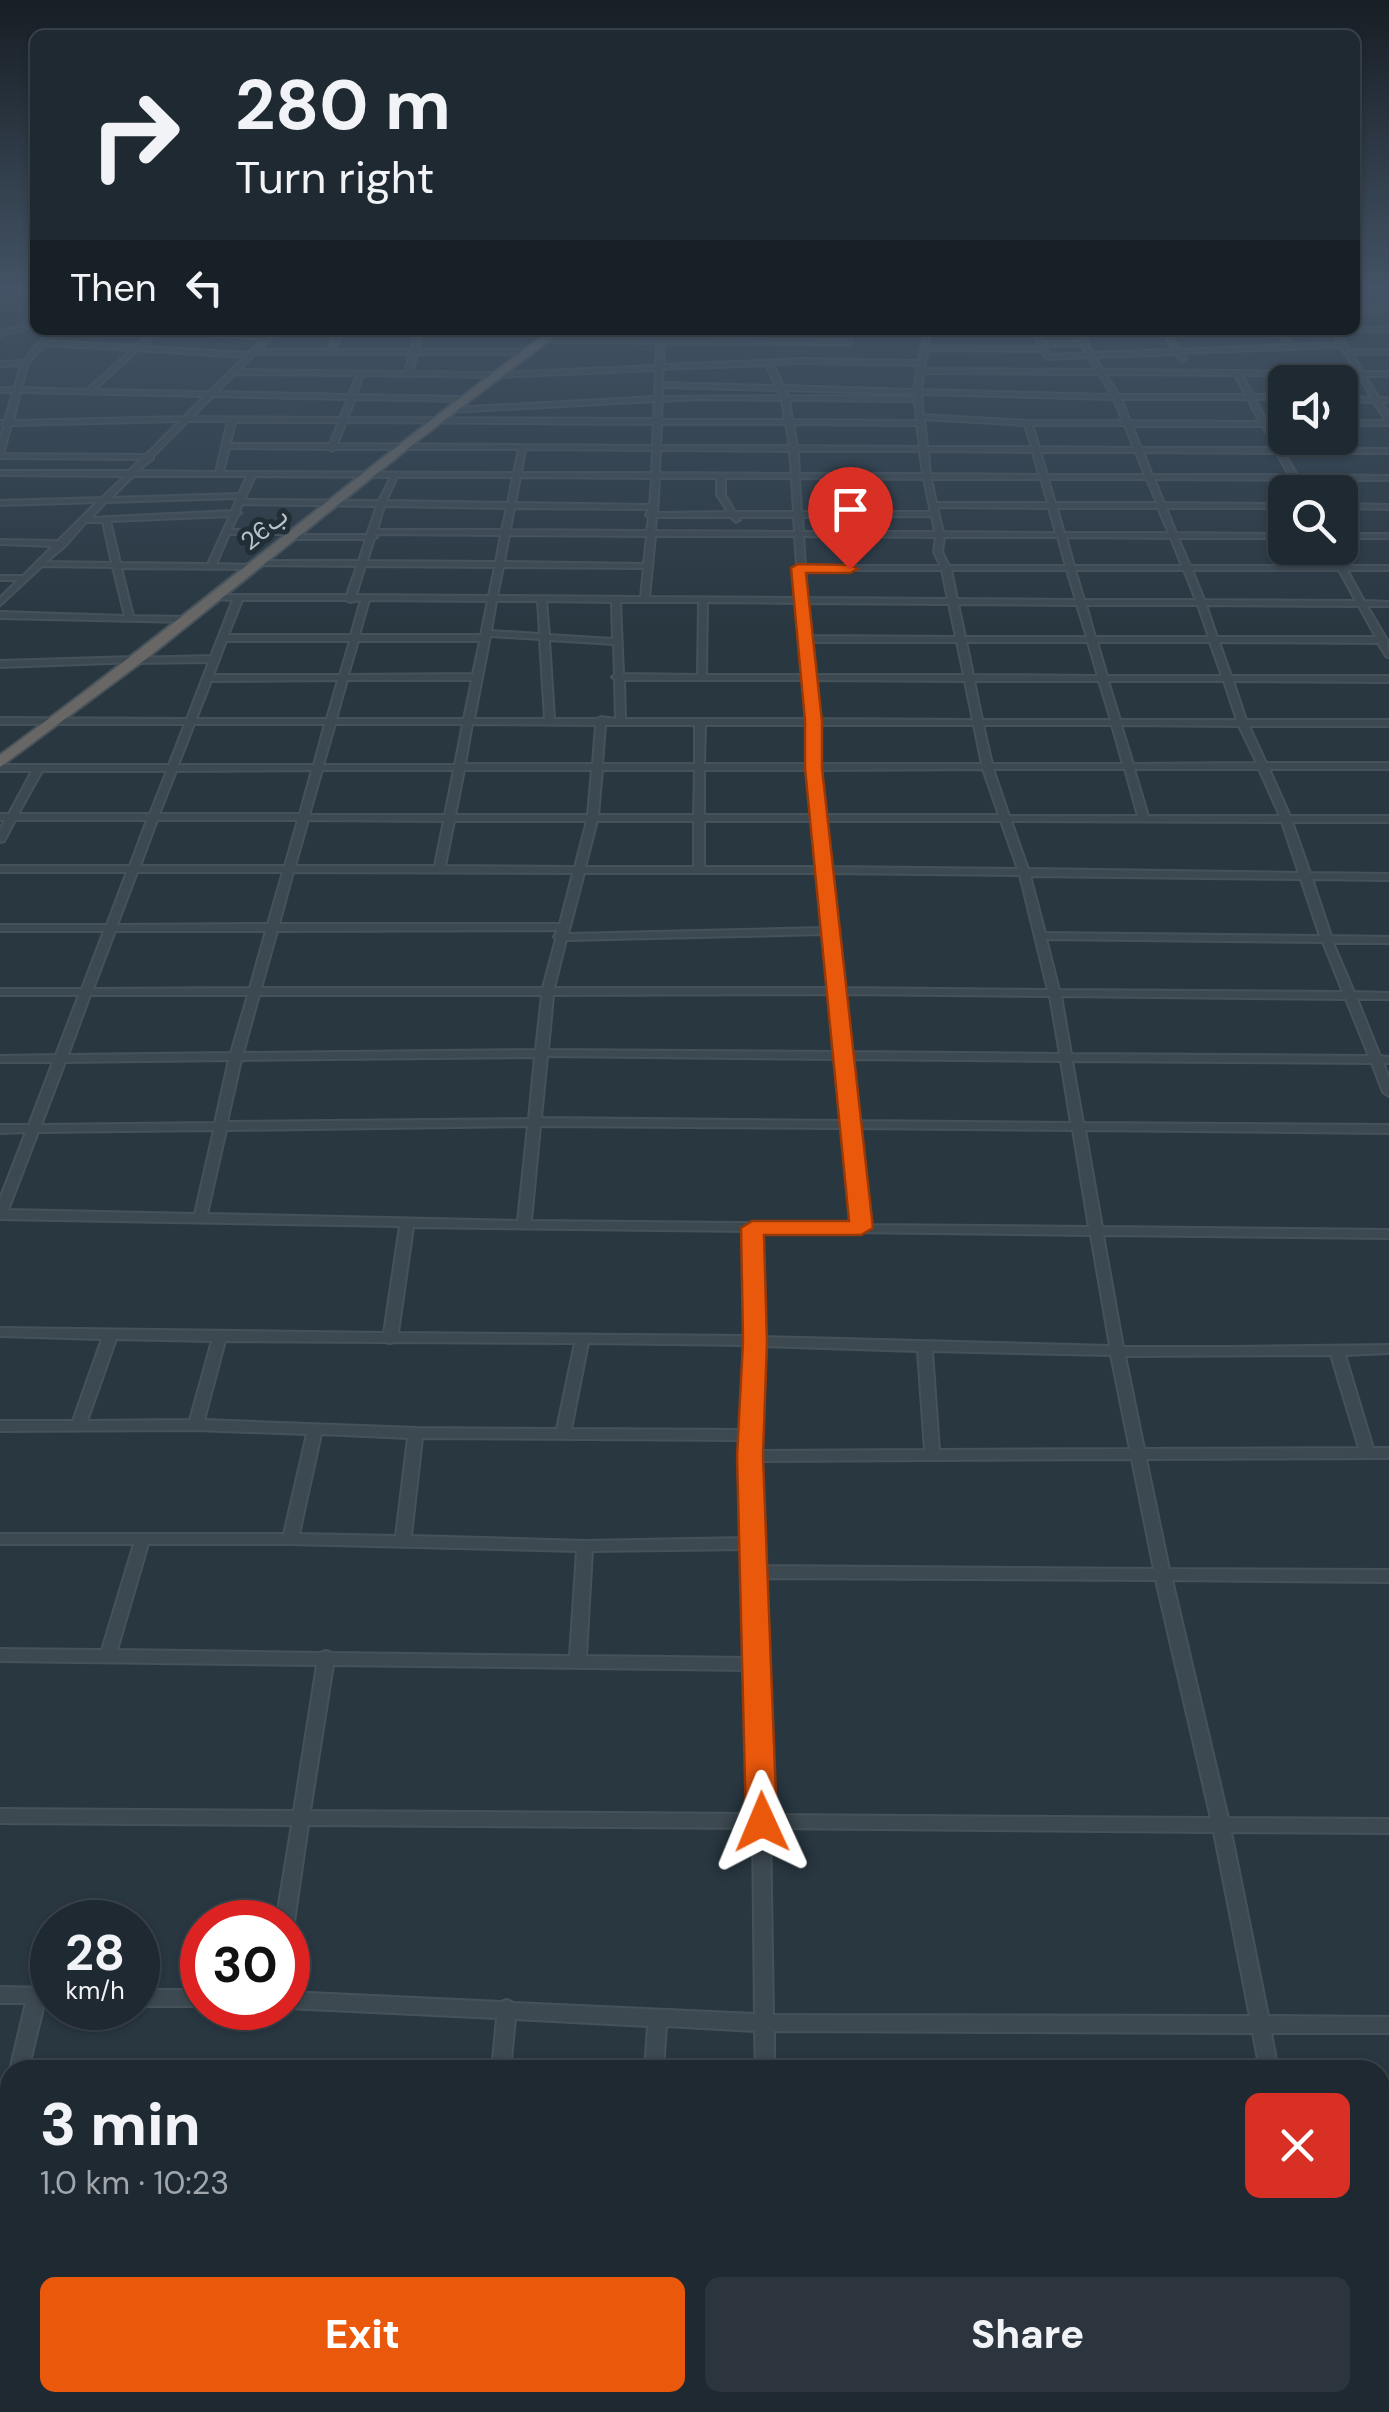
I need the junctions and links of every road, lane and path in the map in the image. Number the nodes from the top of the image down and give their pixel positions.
1 (204, 402) edge
2 (350, 402) edge
3 (462, 402) edge
4 (626, 402) edge
5 (658, 402) edge
6 (785, 402) edge
7 (919, 402) edge
8 (1015, 402) edge
9 (1058, 402) edge
10 (1118, 402) edge
11 (1254, 402) edge
12 (450, 410) junction
13 (186, 420) junction
14 (232, 420) junction
15 (920, 420) junction
16 (1389, 421) edge
17 (572, 422) junction
18 (788, 422) junction
19 (1015, 422) junction
20 (1358, 422) edge
21 (4, 423) edge
22 (341, 423) junction
23 (435, 423) junction
24 (1028, 423) junction
25 (1062, 423) junction
26 (1125, 423) junction
27 (656, 424) junction
28 (1267, 424) joint
29 (226, 446) junction
30 (571, 447) junction
31 (926, 448) junction
32 (332, 449) junction
33 (400, 449) junction
34 (1034, 449) junction
35 (522, 450) junction
36 (656, 450) junction
37 (1136, 450) junction
38 (1358, 450) edge
39 (1389, 450) edge
40 (794, 451) junction
41 (1268, 451) edge
42 (0, 453) edge
43 (150, 457) junction
44 (0, 473) edge
45 (134, 473) junction
46 (219, 474) junction
47 (252, 474) junction
48 (793, 474) junction
49 (927, 476) junction
50 (1043, 476) junction
51 (365, 477) junction
52 (394, 477) junction
53 (516, 477) junction
54 (654, 477) junction
55 (1148, 477) junction
56 (721, 478) junction
57 (1268, 478) edge
58 (1358, 478) edge
59 (1389, 478) edge
60 (243, 499) junction
61 (106, 500) junction
62 (0, 503) edge
63 (328, 504) junction
64 (381, 505) junction
65 (510, 506) junction
66 (1052, 506) junction
67 (1160, 506) junction
68 (1268, 506) edge
69 (1358, 506) edge
70 (1389, 507) edge
71 (935, 510) junction
72 (651, 511) junction
73 (237, 513) junction
74 (798, 513) junction
75 (733, 516) junction
76 (88, 520) junction
77 (106, 520) junction
78 (228, 532) junction
79 (374, 534) junction
80 (506, 534) junction
81 (649, 534) junction
82 (293, 535) junction
83 (745, 535) junction
84 (798, 535) junction
85 (940, 536) junction
86 (1062, 536) junction
87 (1172, 536) junction
88 (1268, 536) edge
89 (1358, 536) edge
90 (1389, 536) edge
91 (0, 542) edge
92 (62, 544) junction
93 (42, 564) junction
94 (116, 564) junction
95 (362, 564) junction
96 (212, 565) junction
97 (254, 565) junction
98 (500, 565) junction
99 (1340, 565) edge
100 (647, 566) junction
101 (798, 568) junction
102 (946, 568) junction
103 (1187, 568) junction
104 (1389, 568) edge
105 (1072, 569) junction
106 (1342, 569) junction
107 (0, 578) edge
108 (25, 578) junction
109 (214, 597) junction
110 (238, 598) junction
111 (350, 600) junction
112 (365, 600) junction
113 (493, 600) junction
114 (542, 601) junction
115 (616, 601) junction
116 (645, 601) junction
117 (703, 601) junction
118 (0, 603) edge
119 (802, 603) junction
120 (1082, 603) junction
121 (1202, 603) junction
122 (1361, 604) junction
123 (1389, 604) edge
124 (954, 605) junction
125 (0, 614) edge
126 (128, 617) junction
127 (185, 620) junction
128 (487, 636) junction
129 (545, 637) junction
130 (221, 638) junction
131 (804, 639) junction
132 (352, 640) junction
133 (962, 640) junction
134 (1092, 640) junction
135 (1216, 640) junction
136 (1383, 640) junction
137 (615, 642) junction
138 (1389, 654) edge
139 (212, 659) junction
140 (134, 660) junction
141 (0, 664) edge
142 (702, 676) junction
143 (808, 676) junction
144 (476, 677) junction
145 (616, 677) junction
146 (206, 678) junction
147 (344, 678) junction
148 (970, 678) junction
149 (1229, 678) junction
150 (1389, 679) edge
151 (1102, 680) junction
152 (191, 719) junction
153 (470, 719) junction
154 (0, 720) edge
155 (58, 720) junction
156 (332, 720) junction
157 (550, 720) junction
158 (602, 720) junction
159 (978, 720) junction
160 (1114, 720) junction
161 (621, 721) junction
162 (813, 721) junction
163 (1242, 721) junction
164 (700, 722) junction
165 (1389, 723) edge
166 (0, 765) edge
167 (459, 766) junction
168 (1389, 766) edge
169 (319, 767) junction
170 (599, 767) junction
171 (39, 768) junction
172 (172, 768) junction
173 (813, 768) junction
174 (1130, 768) junction
175 (1264, 768) junction
176 (698, 769) junction
177 (988, 770) junction
178 (696, 816) junction
179 (820, 816) junction
180 (5, 817) edge
181 (593, 817) junction
182 (154, 818) junction
183 (306, 818) junction
184 (448, 818) junction
185 (1006, 818) junction
186 (1144, 818) junction
187 (1286, 818) junction
188 (1389, 819) edge
189 (0, 838) edge
190 (0, 870) edge
191 (291, 870) junction
192 (823, 870) junction
193 (133, 871) junction
194 (579, 871) junction
195 (699, 871) junction
196 (439, 872) junction
197 (1024, 872) junction
198 (1308, 876) junction
199 (1389, 876) edge
200 (274, 927) junction
201 (0, 928) edge
202 (110, 928) junction
203 (560, 932) junction
204 (830, 932) junction
205 (1040, 936) junction
206 (1327, 940) junction
207 (1389, 940) edge
208 (256, 990) junction
209 (548, 990) junction
210 (835, 990) junction
211 (0, 992) edge
212 (87, 992) junction
213 (1055, 994) junction
214 (1350, 996) junction
215 (1389, 996) edge
216 (542, 1054) junction
217 (846, 1054) junction
218 (236, 1056) junction
219 (1066, 1057) junction
220 (0, 1059) edge
221 (58, 1059) junction
222 (1375, 1060) junction
223 (1389, 1060) edge
224 (1389, 1092) edge
225 (536, 1122) junction
226 (850, 1125) junction
227 (1080, 1126) junction
228 (221, 1128) junction
229 (0, 1129) edge
230 (1389, 1129) edge
231 (30, 1130) junction
232 (0, 1214) edge
233 (200, 1219) junction
234 (407, 1221) junction
235 (524, 1225) junction
236 (752, 1228) junction
237 (861, 1228) junction
238 (1096, 1229) junction
239 (1389, 1234) edge
240 (0, 1332) edge
241 (110, 1336) junction
242 (219, 1338) junction
243 (390, 1339) junction
244 (582, 1340) junction
245 (755, 1342) junction
246 (924, 1348) junction
247 (1389, 1349) edge
248 (1117, 1350) junction
249 (1337, 1351) junction
250 (196, 1425) junction
251 (0, 1426) edge
252 (78, 1427) junction
253 (316, 1430) junction
254 (416, 1433) junction
255 (563, 1434) junction
256 (752, 1436) junction
257 (1389, 1453) edge
258 (1368, 1454) junction
259 (1140, 1455) junction
260 (750, 1456) junction
261 (932, 1456) junction
262 (0, 1539) edge
263 (290, 1539) junction
264 (142, 1541) junction
265 (403, 1541) junction
266 (754, 1543) junction
267 (585, 1546) junction
268 (755, 1572) junction
269 (1163, 1576) junction
270 (1389, 1576) edge
271 (108, 1654) junction
272 (0, 1655) edge
273 (326, 1657) junction
274 (578, 1660) junction
275 (759, 1664) junction
276 (0, 1816) edge
277 (301, 1816) junction
278 (762, 1822) junction
279 (1221, 1823) junction
280 (1389, 1826) edge
281 (288, 1900) edge
282 (0, 1995) edge
283 (30, 1996) edge
284 (310, 2001) edge
285 (508, 2008) junction
286 (658, 2017) junction
287 (764, 2024) junction
288 (1261, 2024) junction
289 (1389, 2024) edge
290 (33, 2030) edge
291 (23, 2060) edge
292 (503, 2060) edge
293 (655, 2060) edge
294 (765, 2060) edge
295 (1267, 2060) edge

1 - 13 street
2 - 22 street
3 - 12 highway, 26ب
4 - 12 street
5 - 27 street
6 - 18 street
7 - 15 street
8 - 19 street
9 - 25 street
10 - 26 street
11 - 28 street
12 - 23 highway, 26ب
13 - 14 street
13 - 21 street
13 - 43 street
14 - 22 street
14 - 29 street
15 - 18 street
15 - 19 street
15 - 31 street
16 - 20 street
17 - 23 street
17 - 27 street
17 - 30 street
18 - 27 street
18 - 40 street
19 - 24 street
21 - 42 street
22 - 23 street
22 - 32 street
23 - 33 highway, 26ب
24 - 25 street
24 - 34 street
25 - 26 street
26 - 28 street
26 - 37 street
27 - 36 street
29 - 32 street
29 - 46 street
30 - 35 street
30 - 36 street
31 - 34 street
31 - 40 street
31 - 49 street
32 - 33 street
33 - 35 street
33 - 51 highway, 26ب
34 - 37 street
34 - 50 street
35 - 53 street
36 - 40 street
36 - 54 street
37 - 41 street
37 - 55 street
38 - 39 street
40 - 48 street
42 - 43 street
43 - 45 street
44 - 45 street
45 - 46 street
45 - 61 street
46 - 47 street
47 - 51 street
47 - 60 street
48 - 49 street
48 - 56 street
48 - 74 street
49 - 50 street
49 - 71 street
50 - 55 street
50 - 66 street
51 - 52 street
51 - 63 highway, 26ب
52 - 53 street
52 - 64 street
53 - 54 street
53 - 65 street
54 - 56 street
54 - 72 street
55 - 57 street
55 - 67 street
56 - 75 street
58 - 59 street
60 - 61 street
60 - 63 street
60 - 73 street
61 - 62 street
61 - 76 street
63 - 64 street
63 - 82 highway, 26ب
64 - 65 street
64 - 79 street
65 - 72 street
65 - 80 street
66 - 67 street
66 - 71 street
66 - 86 street
67 - 68 street
67 - 87 street
69 - 70 street
71 - 74 street
71 - 85 street
72 - 75 street
72 - 81 street
73 - 77 street
73 - 78 street
74 - 75 street
74 - 84 street
75 - 83 street
76 - 77 street
76 - 92 street
77 - 94 street
78 - 82 street
78 - 96 street
79 - 80 street
79 - 82 street
79 - 95 street
80 - 81 street
80 - 98 street
81 - 83 street
81 - 100 street
82 - 97 highway, 26ب
83 - 84 street
84 - 85 street
84 - 101 street
85 - 86 street
85 - 102 street
86 - 87 street
86 - 105 street
87 - 88 street
87 - 103 street
89 - 90 street
91 - 92 street
92 - 93 street
93 - 94 street
93 - 108 street
94 - 96 street
94 - 126 street
95 - 97 street
95 - 98 street
95 - 111 street
96 - 97 street
97 - 109 highway, 26ب
98 - 100 street
98 - 113 street
99 - 106 street
100 - 116 street
101 - 102 street
101 - 119 street
102 - 105 street
102 - 124 street
103 - 105 street
103 - 106 street
103 - 121 street
104 - 106 street
105 - 120 street
106 - 122 street
107 - 108 street
108 - 118 street
109 - 110 street
109 - 127 highway, 26ب
110 - 111 street
110 - 130 street
111 - 112 street
112 - 113 street
112 - 132 street
113 - 114 street
113 - 128 street
114 - 115 street
114 - 129 street
115 - 116 street
115 - 137 street
116 - 117 street
117 - 119 street
117 - 142 street
119 - 124 street
119 - 131 street
120 - 121 street
120 - 124 street
120 - 134 street
121 - 122 street
121 - 135 street
122 - 123 street
122 - 136 street
124 - 133 street
125 - 126 street
126 - 127 street
127 - 140 highway, 26ب
128 - 129 street
128 - 132 street
128 - 144 street
129 - 137 street
129 - 157 street
130 - 132 street
130 - 139 street
131 - 133 street
131 - 143 street
132 - 147 street
133 - 134 street
133 - 148 street
134 - 135 street
134 - 151 street
135 - 136 street
135 - 149 street
136 - 138 street
137 - 145 street
139 - 140 street
139 - 146 street
140 - 141 street
140 - 155 highway, 26ب
142 - 143 street
142 - 145 street
143 - 148 street
143 - 162 street
144 - 147 street
144 - 153 street
145 - 161 street
146 - 147 street
146 - 152 street
147 - 156 street
148 - 151 street
148 - 159 street
149 - 150 street
149 - 151 street
149 - 163 street
151 - 160 street
152 - 155 street
152 - 156 street
152 - 172 street
153 - 156 street
153 - 157 street
153 - 167 street
154 - 155 street
155 - 166 highway, 26ب
156 - 169 street
157 - 158 street
158 - 161 street
158 - 170 street
159 - 160 street
159 - 162 street
159 - 177 street
160 - 163 street
160 - 174 street
161 - 164 street
162 - 164 street
162 - 173 street
163 - 165 street
163 - 175 street
164 - 176 street
166 - 171 street
167 - 169 street
167 - 170 street
167 - 184 street
168 - 175 street
169 - 172 street
169 - 183 street
170 - 176 street
170 - 181 street
171 - 172 street
171 - 180 street
172 - 182 street
173 - 176 street
173 - 177 street
173 - 179 street
174 - 175 street
174 - 177 street
174 - 186 street
175 - 187 street
176 - 178 street
177 - 185 street
178 - 179 street
178 - 181 street
178 - 195 street
179 - 185 street
179 - 192 street
180 - 182 street
180 - 189 street
181 - 184 street
181 - 194 street
182 - 183 street
182 - 193 street
183 - 184 street
183 - 191 street
184 - 196 street
185 - 186 street
185 - 197 street
186 - 187 street
187 - 188 street
187 - 198 street
190 - 193 street
191 - 193 street
191 - 196 street
191 - 200 street
192 - 195 street
192 - 197 street
192 - 204 street
193 - 202 street
194 - 195 street
194 - 196 street
194 - 203 street
197 - 198 street
197 - 205 street
198 - 199 street
198 - 206 street
200 - 202 street
200 - 203 street
200 - 208 street
201 - 202 street
202 - 212 street
203 - 204 street
203 - 209 street
204 - 210 street
205 - 206 street
205 - 213 street
206 - 207 street
206 - 214 street
208 - 209 street
208 - 212 street
208 - 218 street
209 - 210 street
209 - 216 street
210 - 213 street
210 - 217 street
211 - 212 street
212 - 221 street
213 - 214 street
213 - 219 street
214 - 215 street
214 - 222 street
216 - 217 street
216 - 218 street
216 - 225 street
217 - 219 street
217 - 226 street
218 - 221 street
218 - 228 street
219 - 222 street
219 - 227 street
220 - 221 street
221 - 231 street
222 - 223 street
222 - 224 street
225 - 226 street
225 - 228 street
225 - 235 street
226 - 227 street
226 - 237 street
227 - 230 street
227 - 238 street
228 - 231 street
228 - 233 street
229 - 231 street
231 - 232 street
232 - 233 street
233 - 234 street
234 - 235 street
234 - 243 street
235 - 236 street
236 - 237 street
236 - 245 street
237 - 238 street
238 - 239 street
238 - 248 street
240 - 241 street
241 - 242 street
241 - 252 street
242 - 243 street
242 - 250 street
243 - 244 street
244 - 245 street
244 - 255 street
245 - 246 street
245 - 256 street
246 - 248 street
246 - 261 street
247 - 249 street
248 - 249 street
248 - 259 street
249 - 258 street
250 - 252 street
250 - 253 street
251 - 252 street
253 - 254 street
253 - 263 street
254 - 255 street
254 - 265 street
255 - 256 street
256 - 260 street
257 - 258 street
258 - 259 street
259 - 261 street
259 - 269 street
260 - 261 street
260 - 266 street
262 - 264 street
263 - 264 street
263 - 265 street
264 - 271 street
265 - 267 street
266 - 267 street
266 - 268 street
267 - 274 street
268 - 269 street
268 - 275 street
269 - 270 street
269 - 279 street
271 - 272 street
271 - 273 street
273 - 274 street
273 - 277 street
274 - 275 street
275 - 278 street
276 - 277 street
277 - 278 street
277 - 281 street
278 - 279 street
278 - 287 street
279 - 280 street
279 - 288 street
282 - 283 street
284 - 285 street
285 - 286 street
285 - 292 street
286 - 287 street
286 - 293 street
287 - 288 street
287 - 294 street
288 - 289 street
288 - 295 street
290 - 291 street

